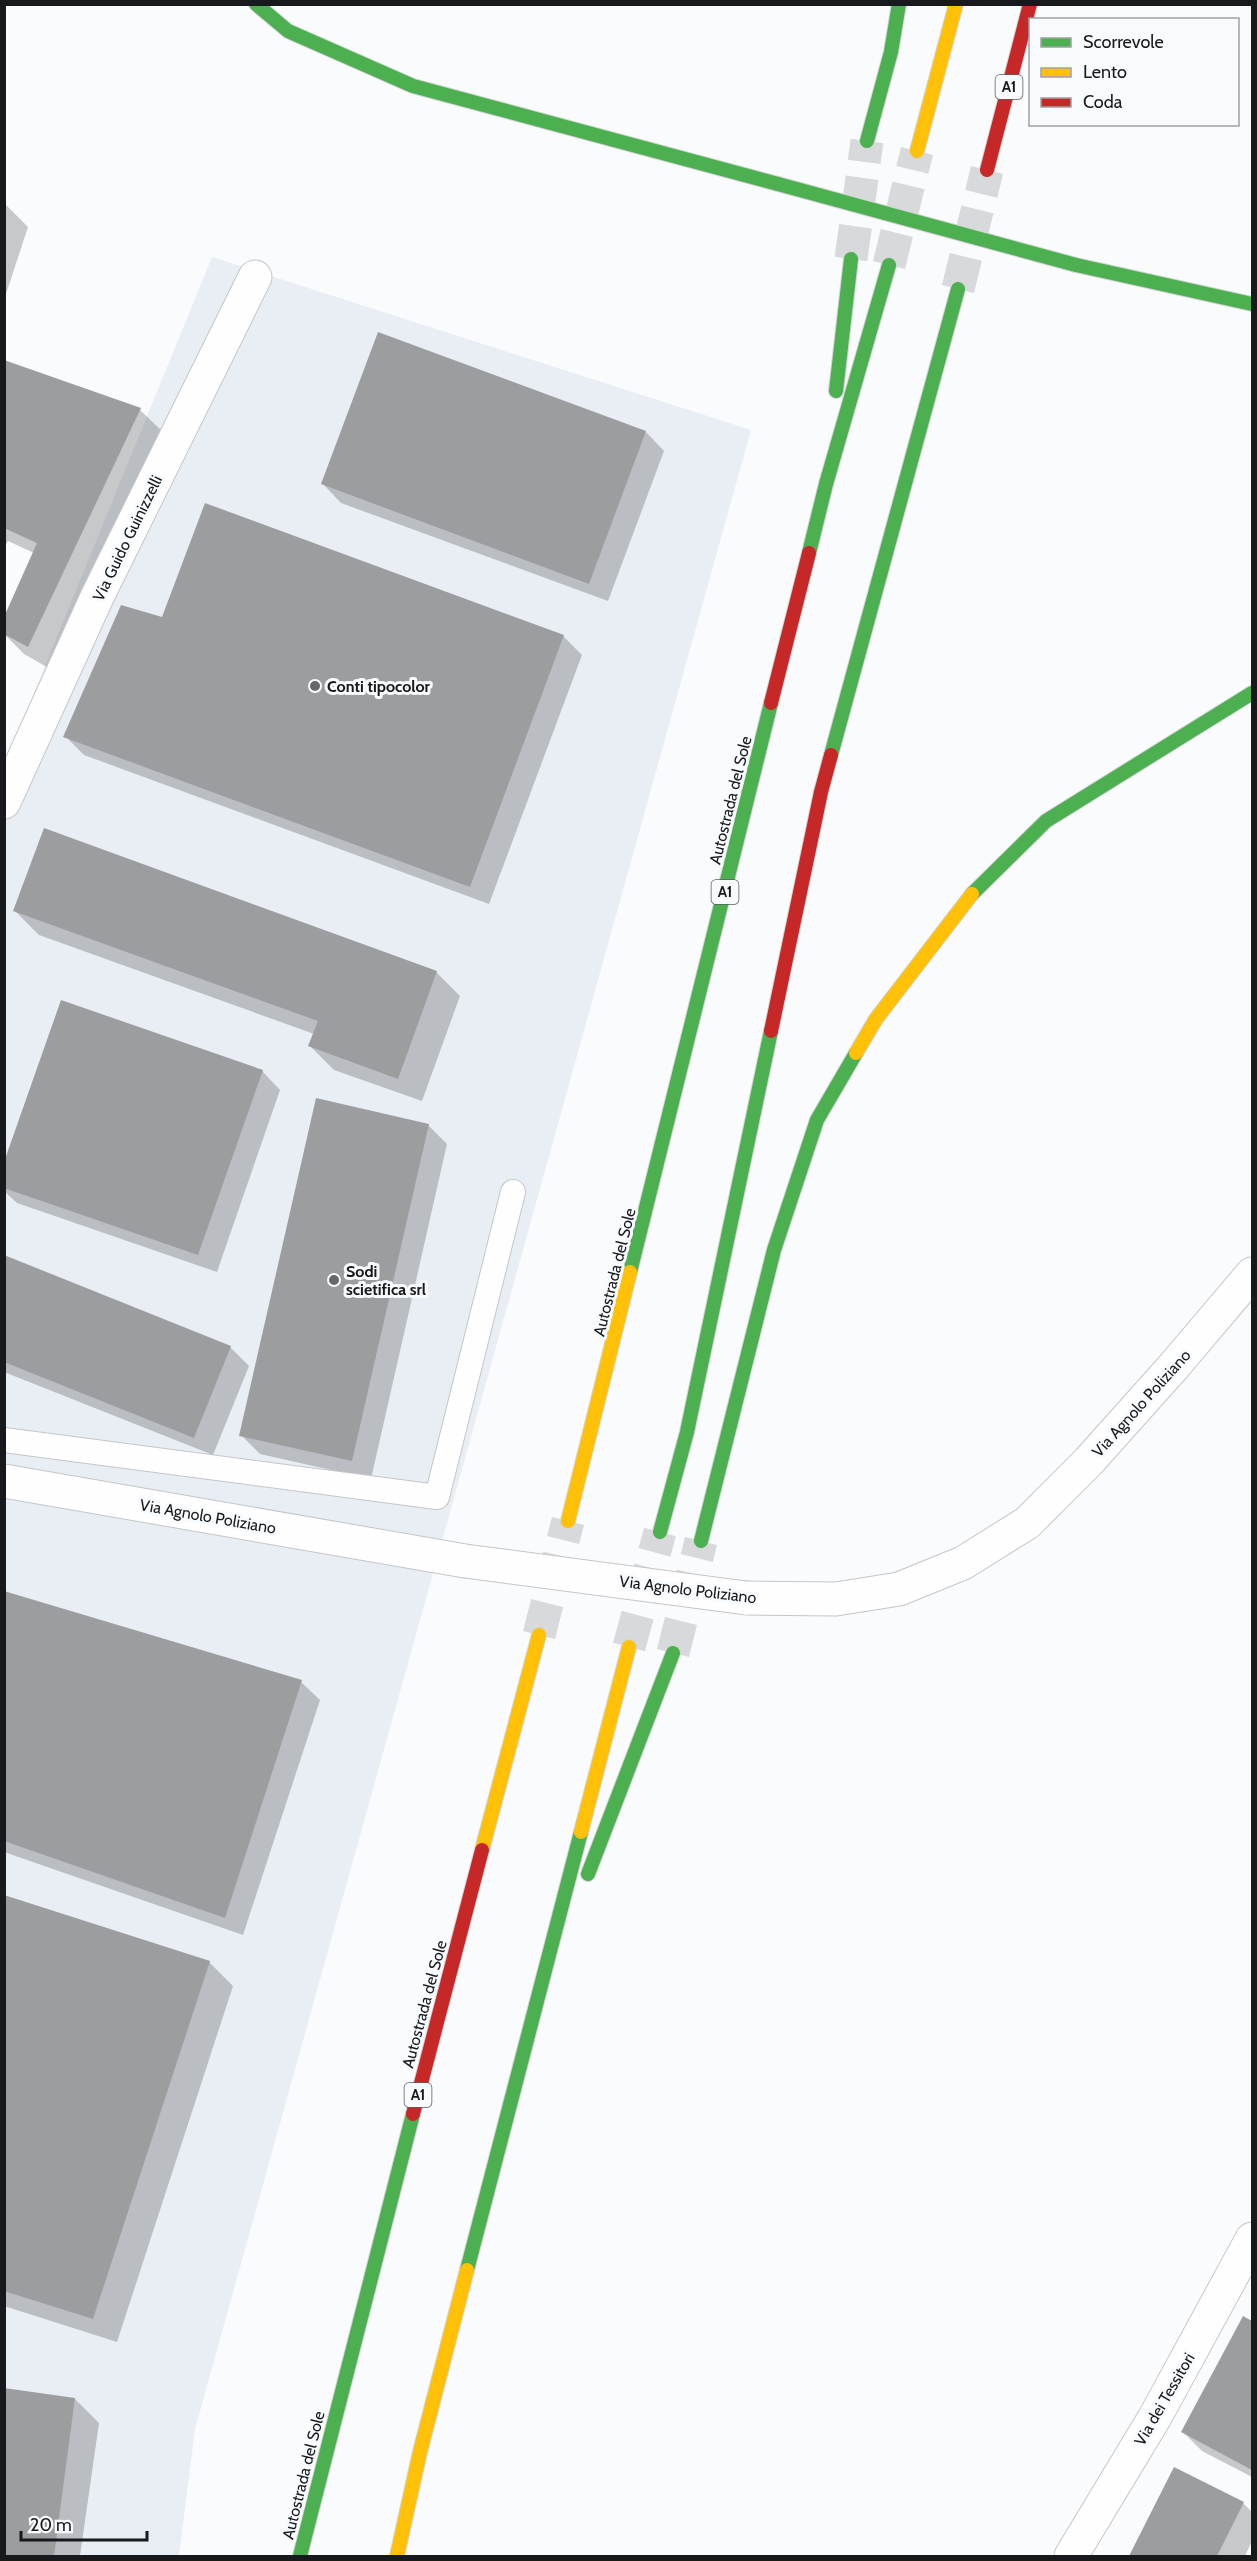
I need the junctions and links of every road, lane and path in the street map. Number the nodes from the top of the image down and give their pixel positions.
1 (256, 4) edge
2 (899, 4) edge
3 (956, 4) edge
4 (1030, 4) edge
5 (867, 141) tunnel mouth
6 (917, 151) tunnel mouth
7 (987, 170) tunnel mouth
8 (851, 259) tunnel mouth
9 (889, 265) tunnel mouth
10 (255, 277) dead end
11 (958, 289) tunnel mouth
12 (1252, 304) edge
13 (826, 484) junction
14 (1252, 693) edge
15 (4, 802) edge
16 (513, 1192) dead end
17 (1252, 1274) edge
18 (4, 1440) edge
19 (4, 1481) edge
20 (568, 1521) tunnel mouth
21 (660, 1532) tunnel mouth
22 (701, 1541) tunnel mouth
23 (539, 1635) tunnel mouth
24 (629, 1647) tunnel mouth
25 (673, 1653) tunnel mouth
26 (585, 1884) dead end
27 (576, 1906) dead end
28 (530, 2027) junction
29 (1252, 2239) edge
30 (300, 2556) edge
31 (397, 2556) edge
32 (1071, 2556) edge

1 - 12 highway, bridge
2 - 5 highway
3 - 6 highway
4 - 7 highway, A1
8 - 13 highway
9 - 13 highway, Autostrada del Sole / A1
10 - 15 street, Via Guido Guinizzelli
11 - 21 highway
13 - 20 highway, Autostrada del Sole / A1
14 - 22 highway
16 - 18 lane
17 - 19 street, Via Agnolo Poliziano, bridge
23 - 30 highway, Autostrada del Sole / A1
24 - 28 highway
25 - 26 highway
27 - 28 highway
28 - 31 highway
29 - 32 street, Via dei Tessitori

